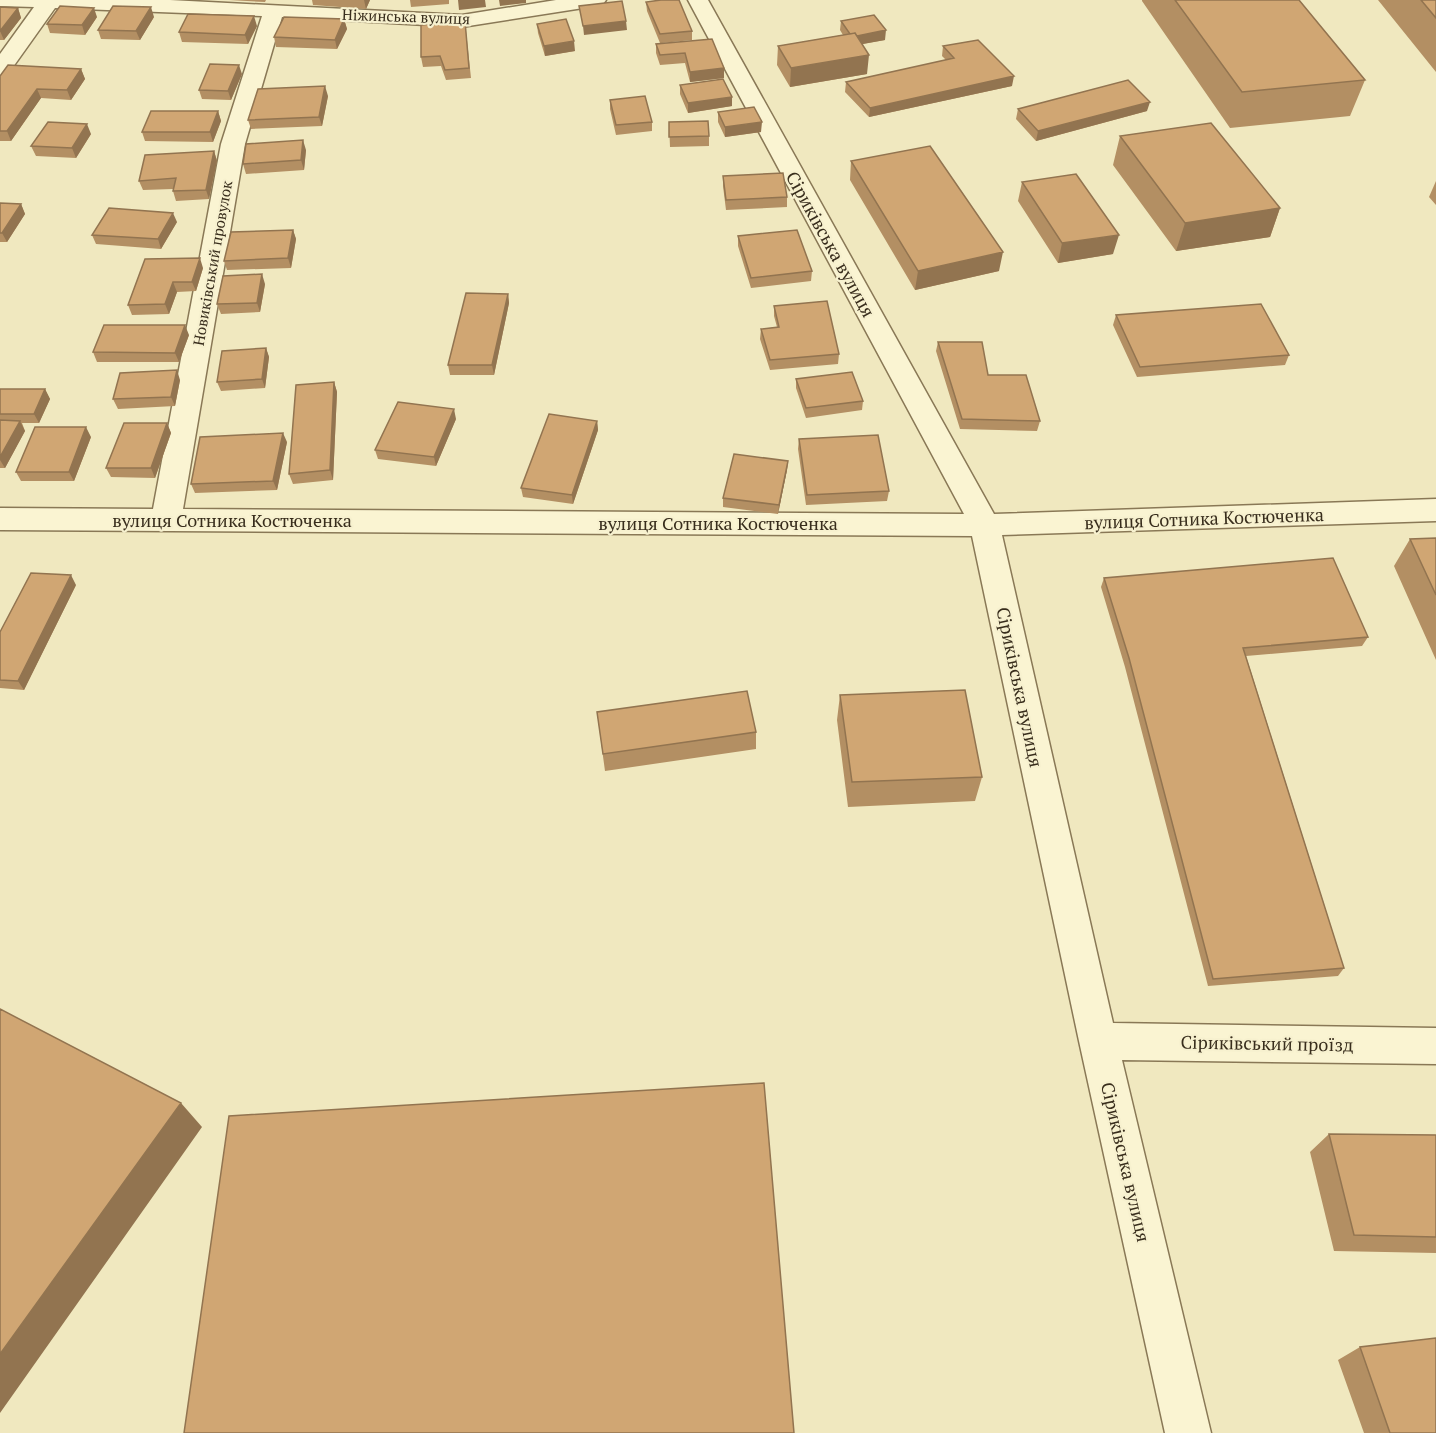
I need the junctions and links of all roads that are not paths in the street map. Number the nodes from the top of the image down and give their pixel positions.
1 (0, 0) edge
2 (596, 0) edge
3 (698, 0) edge
4 (49, 2) junction
5 (274, 10) junction
6 (0, 69) edge
7 (1436, 510) edge
8 (0, 519) edge
9 (166, 520) junction
10 (985, 525) junction
11 (1098, 1041) junction
12 (1436, 1046) edge
13 (1188, 1433) edge

1 - 4 street, Ніжинська вулиця
2 - 5 street, Ніжинська вулиця
3 - 10 street, Сіриківська вулиця
4 - 5 street, Ніжинська вулиця
4 - 6 street
5 - 9 street, Новиківський провулок
7 - 10 street, вулиця Сотника Костюченка
8 - 9 street, вулиця Сотника Костюченка
9 - 10 street, вулиця Сотника Костюченка
10 - 11 street, Сіриківська вулиця
11 - 12 street, Сіриківський проїзд
11 - 13 street, Сіриківська вулиця

